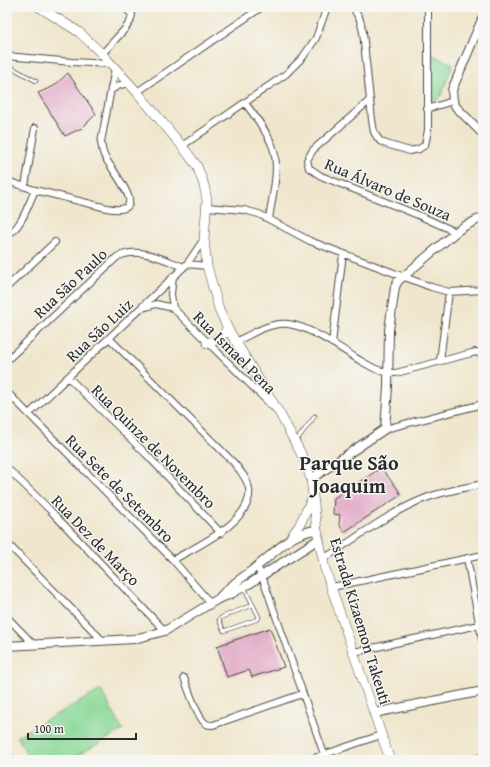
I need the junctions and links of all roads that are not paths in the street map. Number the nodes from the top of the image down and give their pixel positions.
1 (39, 7) edge
2 (125, 7) edge
3 (262, 7) edge
4 (327, 7) edge
5 (353, 7) edge
6 (428, 7) edge
7 (483, 17) edge
8 (102, 54) junction
9 (7, 56) edge
10 (7, 65) edge
11 (113, 66) junction
12 (36, 81) dead end
13 (129, 83) junction
14 (111, 90) junction
15 (137, 92) junction
16 (370, 100) junction
17 (453, 101) junction
18 (245, 103) junction
19 (427, 110) junction
20 (35, 128) dead end
21 (483, 134) edge
22 (182, 146) junction
23 (7, 181) edge
24 (25, 186) junction
25 (35, 190) junction
26 (207, 206) junction
27 (483, 217) edge
28 (269, 218) junction
29 (456, 232) junction
30 (7, 235) edge
31 (204, 239) junction
32 (55, 242) dead end
33 (343, 254) junction
34 (185, 265) junction
35 (207, 266) junction
36 (173, 276) junction
37 (403, 276) junction
38 (7, 287) edge
39 (483, 290) edge
40 (449, 292) junction
41 (142, 308) junction
42 (172, 308) junction
43 (228, 328) junction
44 (109, 338) junction
45 (236, 342) junction
46 (207, 343) junction
47 (332, 343) junction
48 (483, 355) edge
49 (7, 360) edge
50 (440, 360) junction
51 (387, 373) junction
52 (68, 377) junction
53 (7, 392) edge
54 (483, 404) edge
55 (29, 414) junction
56 (280, 414) junction
57 (315, 416) dead end
58 (384, 429) junction
59 (296, 441) junction
60 (7, 468) edge
61 (311, 479) junction
62 (483, 484) edge
63 (313, 497) junction
64 (221, 533) junction
65 (318, 535) junction
66 (288, 540) junction
67 (7, 543) edge
68 (483, 555) edge
69 (467, 558) junction
70 (323, 559) junction
71 (173, 560) junction
72 (257, 567) junction
73 (262, 576) junction
74 (244, 587) junction
75 (332, 587) junction
76 (215, 601) junction
77 (252, 604) junction
78 (7, 617) edge
79 (481, 625) edge
80 (165, 631) junction
81 (7, 641) edge
82 (103, 641) junction
83 (483, 644) edge
84 (19, 645) junction
85 (34, 645) junction
86 (7, 646) edge
87 (354, 652) junction
88 (184, 678) dead end
89 (483, 691) edge
90 (302, 694) junction
91 (374, 713) junction
92 (381, 735) junction
93 (7, 754) edge
94 (325, 757) edge
95 (483, 757) edge
96 (10, 760) edge
97 (308, 760) edge
98 (390, 760) edge
99 (468, 760) edge

1 - 8 main road, Estrada Kizaemon Takeuti
2 - 8 street
3 - 15 street
4 - 18 street
5 - 16 street
6 - 19 street
7 - 17 street
8 - 11 main road, Estrada Kizaemon Takeuti
9 - 11 street
10 - 12 lane
11 - 13 main road, Estrada Kizaemon Takeuti
11 - 14 street
13 - 14 street
13 - 15 main road, Estrada Kizaemon Takeuti
14 - 25 street
15 - 22 main road, Estrada Kizaemon Takeuti
16 - 19 street
16 - 29 street, Rua Álvaro de Souza
17 - 19 street
17 - 21 street
18 - 22 street
18 - 28 street
20 - 24 street
22 - 26 main road, Estrada Kizaemon Takeuti
23 - 24 street
24 - 25 street
25 - 30 street
26 - 28 street
26 - 31 main road, Estrada Kizaemon Takeuti
27 - 29 street
28 - 33 street
29 - 37 street
31 - 34 street, Rua São Luiz
31 - 35 main road, Estrada Kizaemon Takeuti
32 - 38 street
33 - 37 street
33 - 47 street
34 - 35 street
34 - 36 street, Rua São Luiz
34 - 49 street, Rua São Paulo
35 - 43 main road, Estrada Kizaemon Takeuti
36 - 41 street, Rua São Luiz
36 - 42 street, Rua Ismael Pena
37 - 40 street
37 - 51 street
39 - 40 street
40 - 50 street
41 - 42 street, Rua Ismael Pena
41 - 44 street, Rua São Luiz
42 - 46 street, Rua Ismael Pena
43 - 45 main road, Estrada Kizaemon Takeuti
43 - 46 main road
44 - 52 street, Rua São Luiz
44 - 64 street
45 - 47 street
45 - 56 main road, Estrada Kizaemon Takeuti
46 - 56 street, Rua Ismael Pena
47 - 51 street
48 - 50 street
50 - 51 street
51 - 58 street
52 - 55 street, Rua São Luiz
52 - 64 street, Rua Quinze de Novembro
53 - 55 street, Rua Sete de Setembro
54 - 58 street
55 - 71 street, Rua Sete de Setembro
56 - 59 main road, Estrada Kizaemon Takeuti
57 - 59 lane
58 - 61 street
59 - 61 main road, Estrada Kizaemon Takeuti
60 - 80 street, Rua Dez de Março
61 - 63 main road, Estrada Kizaemon Takeuti
62 - 70 street
63 - 65 main road, Estrada Kizaemon Takeuti
63 - 66 main road
64 - 71 street
65 - 66 street
65 - 70 main road, Estrada Kizaemon Takeuti
65 - 73 street
66 - 72 street
67 - 82 street
68 - 69 street
69 - 75 street
69 - 79 street
70 - 75 main road, Estrada Kizaemon Takeuti
71 - 76 street, Rua Sete de Setembro
72 - 73 street
72 - 76 street
73 - 74 street
73 - 90 street
74 - 76 street
74 - 77 lane
75 - 87 main road, Estrada Kizaemon Takeuti
76 - 80 street
77 - 77 lane
78 - 85 street
79 - 83 street
79 - 87 street
80 - 82 street
81 - 84 street
82 - 85 street
84 - 85 street
84 - 86 street
87 - 91 main road, Estrada Kizaemon Takeuti
88 - 90 street
89 - 91 street
90 - 94 street
91 - 92 main road, Estrada Kizaemon Takeuti
92 - 94 street
92 - 98 main road, Estrada Kizaemon Takeuti
93 - 96 street
94 - 97 street
95 - 99 street

